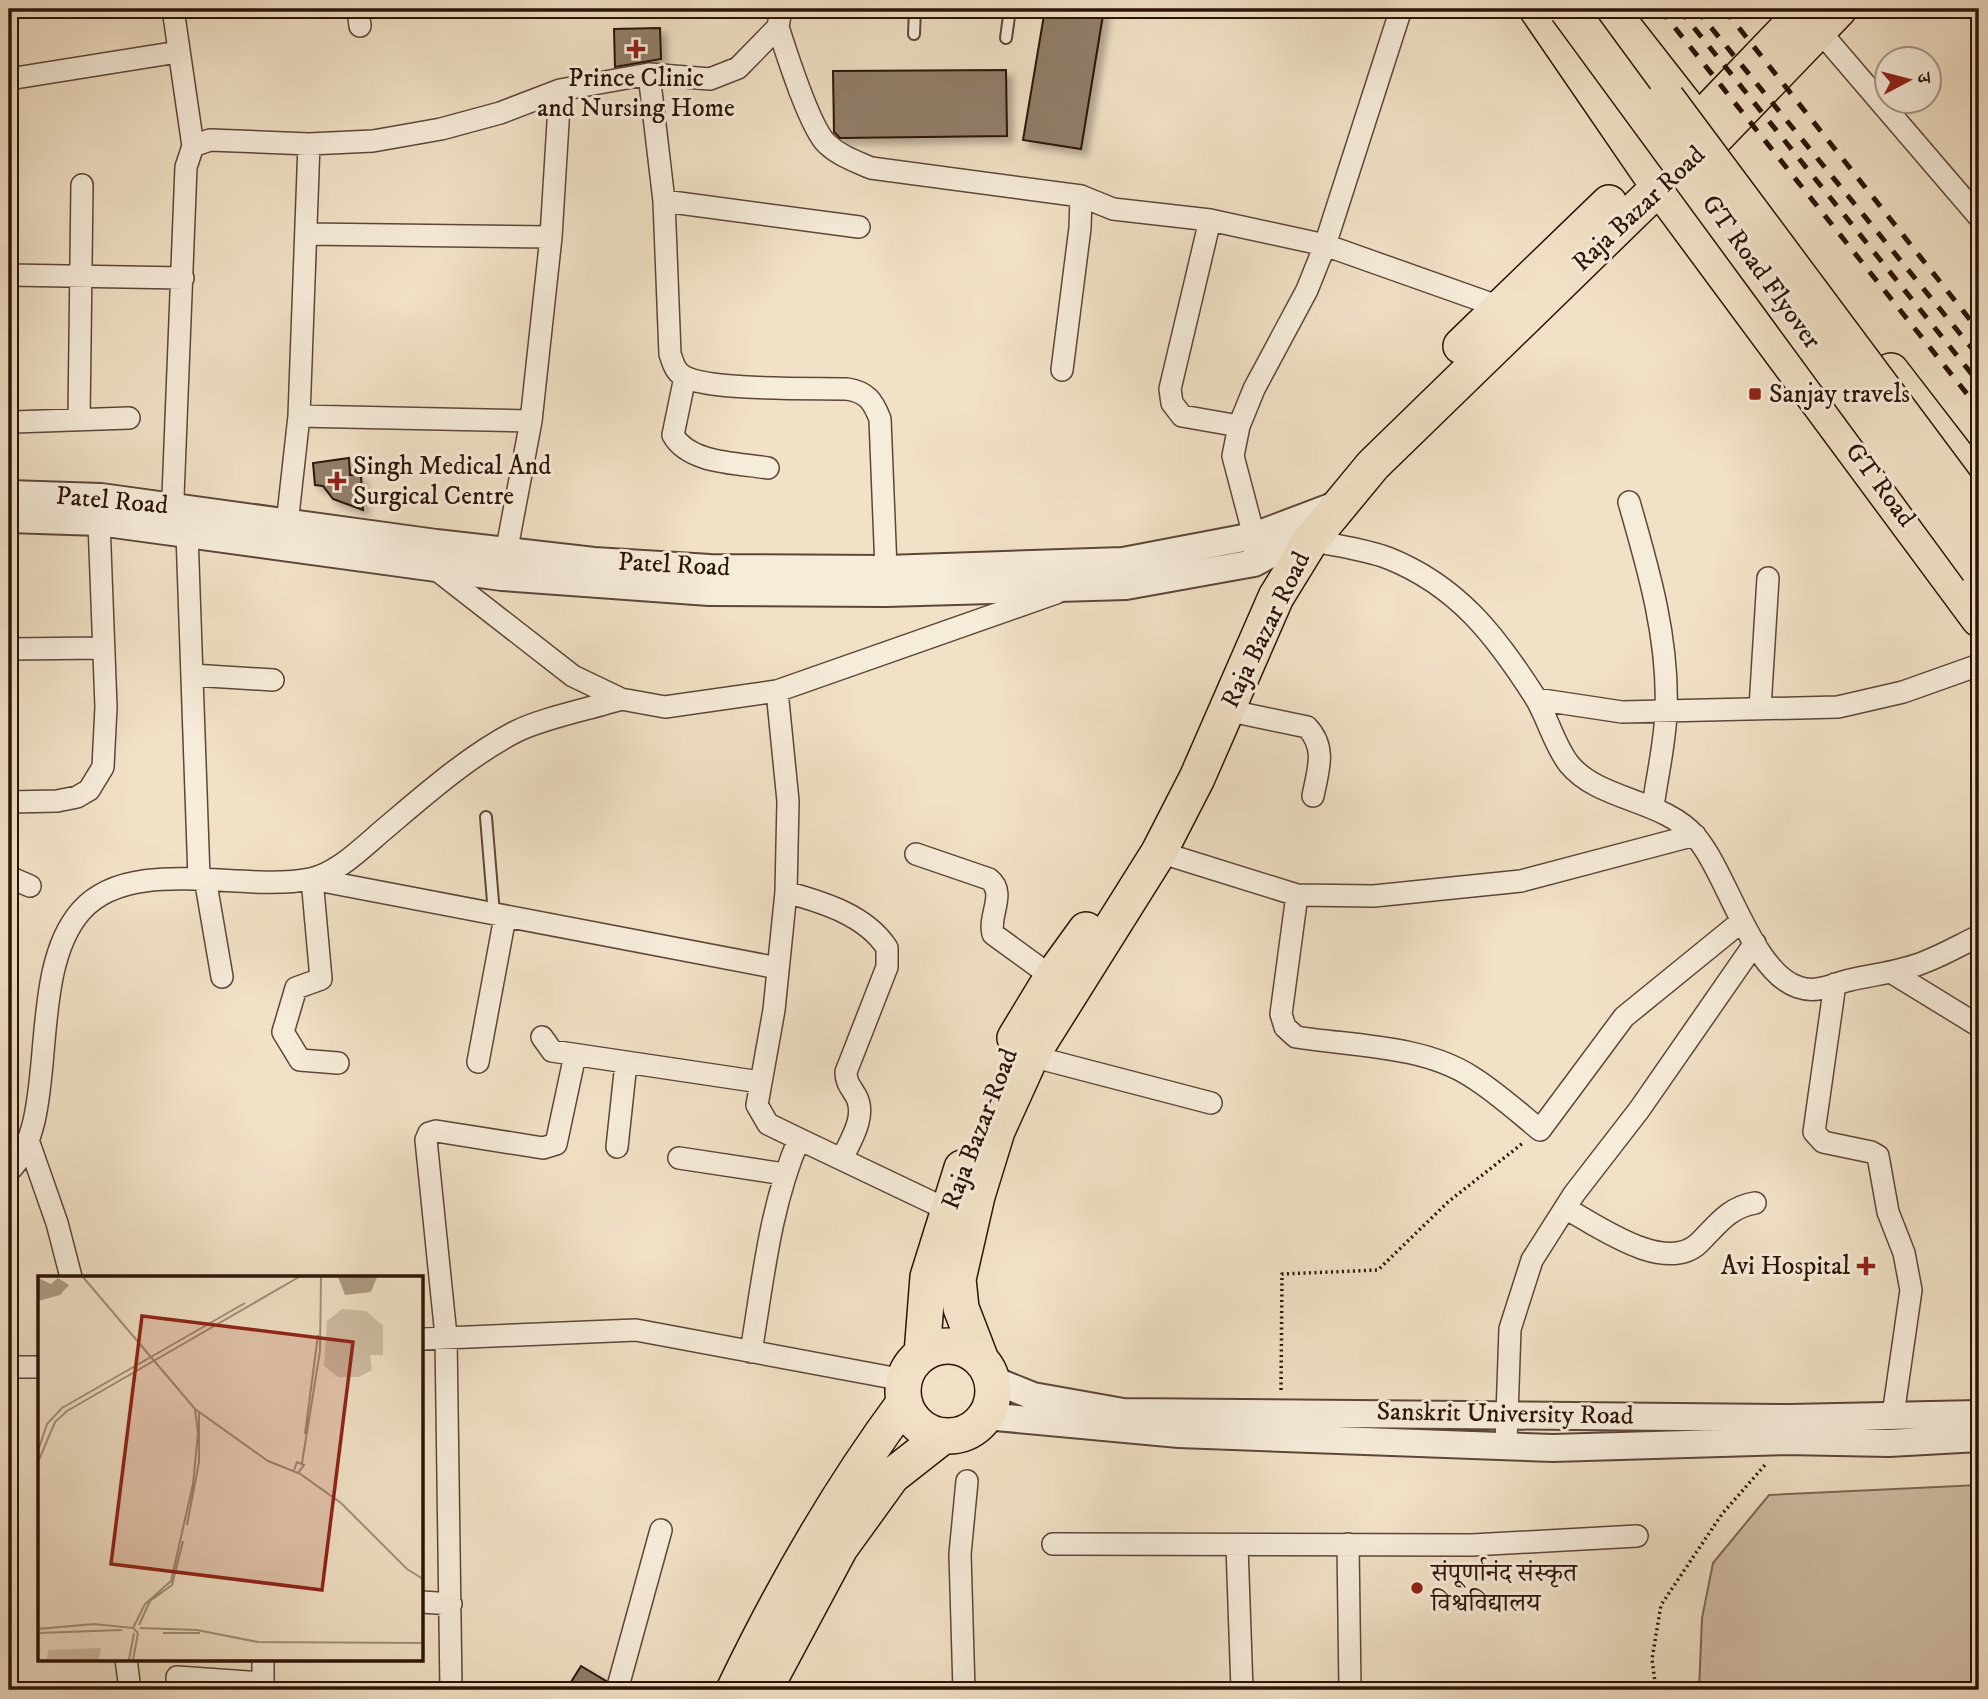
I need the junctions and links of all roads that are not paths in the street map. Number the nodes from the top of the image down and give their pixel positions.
1 (173, 9) edge
2 (915, 9) edge
3 (1010, 9) edge
4 (1401, 9) edge
5 (1537, 9) edge
6 (1568, 9) edge
7 (1597, 9) edge
8 (1609, 9) edge
9 (1817, 15) edge
10 (779, 18) edge
11 (914, 34) dead end
12 (1006, 38) dead end
13 (178, 52) junction
14 (649, 74) junction
15 (9, 79) edge
16 (560, 90) junction
17 (1705, 131) junction
18 (309, 144) junction
19 (194, 146) junction
20 (1653, 177) junction
21 (82, 185) dead end
22 (1081, 196) junction
23 (664, 201) junction
24 (1979, 217) edge
25 (1210, 220) junction
26 (859, 227) dead end
27 (306, 234) junction
28 (551, 237) junction
29 (1325, 245) junction
30 (9, 275) edge
31 (81, 277) junction
32 (183, 278) junction
33 (1500, 307) junction
34 (1062, 370) dead end
35 (685, 377) junction
36 (299, 416) junction
37 (129, 418) dead end
38 (79, 419) junction
39 (531, 421) junction
40 (14, 422) dead end
41 (1239, 426) junction
42 (768, 468) dead end
43 (1979, 485) edge
44 (9, 494) edge
45 (1629, 502) dead end
46 (173, 505) junction
47 (9, 519) edge
48 (1979, 519) edge
49 (99, 522) junction
50 (287, 524) junction
51 (1298, 529) junction
52 (179, 533) junction
53 (507, 550) junction
54 (433, 567) junction
55 (886, 569) junction
56 (1979, 569) edge
57 (502, 577) junction
58 (1768, 578) dead end
59 (1064, 590) junction
60 (1979, 619) edge
61 (103, 648) junction
62 (9, 649) edge
63 (1979, 665) edge
64 (192, 675) junction
65 (274, 680) dead end
66 (777, 691) junction
67 (621, 699) junction
68 (1536, 699) junction
69 (1760, 708) junction
70 (1226, 710) junction
71 (1666, 712) junction
72 (1313, 796) dead end
73 (9, 802) edge
74 (1653, 807) junction
75 (486, 817) dead end
76 (1695, 835) junction
77 (1159, 852) junction
78 (916, 854) dead end
79 (9, 877) edge
80 (202, 878) junction
81 (312, 879) junction
82 (30, 886) dead end
83 (786, 892) junction
84 (1297, 895) junction
85 (500, 915) junction
86 (1742, 921) junction
87 (1979, 936) edge
88 (1755, 943) junction
89 (778, 968) junction
90 (1891, 972) junction
91 (222, 977) dead end
92 (1052, 977) junction
93 (1835, 984) junction
94 (1979, 1026) edge
95 (542, 1037) dead end
96 (575, 1055) junction
97 (1031, 1056) junction
98 (478, 1062) dead end
99 (338, 1063) dead end
100 (626, 1063) junction
101 (760, 1082) junction
102 (1211, 1103) dead end
103 (799, 1139) junction
104 (29, 1143) junction
105 (617, 1147) dead end
106 (679, 1158) dead end
107 (842, 1159) junction
108 (9, 1171) edge
109 (784, 1174) junction
110 (1755, 1203) dead end
111 (1565, 1208) junction
112 (948, 1210) junction
113 (71, 1276) edge
114 (446, 1336) junction
115 (424, 1339) edge
116 (751, 1352) junction
117 (9, 1363) edge
118 (38, 1367) edge
119 (986, 1370) junction
120 (910, 1379) junction
121 (1034, 1404) junction
122 (1979, 1414) edge
123 (1893, 1415) junction
124 (985, 1416) junction
125 (1509, 1416) junction
126 (943, 1436) junction
127 (1979, 1438) edge
128 (1506, 1444) junction
129 (967, 1481) dead end
130 (849, 1510) junction
131 (660, 1530) dead end
132 (1637, 1536) dead end
133 (1053, 1544) dead end
134 (1348, 1544) junction
135 (1237, 1546) junction
136 (424, 1602) edge
137 (451, 1604) junction
138 (126, 1660) edge
139 (263, 1660) edge
140 (263, 1687) edge
141 (130, 1690) edge
142 (178, 1690) edge
143 (451, 1690) edge
144 (617, 1690) edge
145 (734, 1690) edge
146 (764, 1690) edge
147 (964, 1690) edge
148 (1242, 1690) edge
149 (1350, 1690) edge

1 - 13 street
2 - 11 lane
3 - 12 lane
4 - 29 street
5 - 20 main road, GT Road
6 - 56 highway, GT Road Flyover, bridge
7 - 48 highway, GT Road Flyover, bridge
8 - 17 main road
9 - 17 main road, Raja Bazar Road
9 - 24 street
10 - 14 street
10 - 22 street
13 - 15 street
13 - 19 street
14 - 16 street
14 - 23 street
16 - 18 street
16 - 28 street
17 - 20 main road, Raja Bazar Road
17 - 43 main road
18 - 19 street
18 - 27 street
19 - 32 street
20 - 33 main road, Raja Bazar Road
20 - 51 main road, Raja Bazar Road
20 - 60 main road, GT Road
21 - 31 street
22 - 25 street
22 - 34 street
23 - 26 street
23 - 35 street
25 - 29 street
25 - 41 street
27 - 28 street
27 - 36 street
28 - 39 street
29 - 33 street
29 - 41 street
30 - 31 street
31 - 32 street
31 - 38 street
32 - 46 street
33 - 51 main road, Raja Bazar Road
35 - 42 street
35 - 55 street
36 - 39 street
36 - 50 street
37 - 38 street
38 - 40 street
39 - 53 street
41 - 51 street
44 - 46 street, Patel Road
45 - 71 street
46 - 50 street, Patel Road
46 - 52 street
47 - 49 street, Patel Road
49 - 52 street, Patel Road
49 - 61 street
50 - 53 street, Patel Road
51 - 55 street, Patel Road
51 - 59 street, Patel Road
51 - 68 street
51 - 70 main road, Raja Bazar Road
51 - 92 main road, Raja Bazar Road
52 - 54 street, Patel Road
52 - 64 street
53 - 55 street, Patel Road
53 - 57 street
54 - 57 street, Patel Road
54 - 67 street
57 - 59 street, Patel Road
58 - 69 street
59 - 66 street
61 - 62 street
61 - 73 street
63 - 69 street
64 - 65 street
64 - 80 street
66 - 67 street
66 - 83 street
67 - 81 street
68 - 71 street
68 - 74 street
69 - 71 street
70 - 72 street
70 - 77 main road, Raja Bazar Road
71 - 74 street
74 - 76 street
75 - 85 lane
76 - 84 street
76 - 86 street
77 - 84 street
77 - 97 main road, Raja Bazar Road
78 - 92 street
79 - 82 street
80 - 81 street
80 - 91 street
80 - 104 street
81 - 85 street
81 - 99 street
83 - 89 street
83 - 107 street
84 - 86 street
85 - 89 street
85 - 98 street
86 - 88 street
87 - 90 street
88 - 93 street
88 - 111 street
89 - 101 street
90 - 93 street
90 - 94 street
92 - 112 main road, Raja Bazar Road
93 - 123 street
95 - 96 street
96 - 100 street
96 - 114 street
97 - 102 street
97 - 119 main road, Raja Bazar Road
100 - 101 street
100 - 105 street
101 - 103 street
103 - 107 street
103 - 109 street
104 - 108 street
104 - 113 street
106 - 109 street
107 - 112 street
109 - 116 street
110 - 111 street
111 - 125 street
112 - 120 main road, Raja Bazar Road
114 - 115 street
114 - 116 street
114 - 137 street
116 - 120 street
117 - 118 street
119 - 120 main road
119 - 121 street
119 - 124 main road
120 - 126 main road
120 - 130 main road
121 - 124 street
121 - 125 street, Sanskrit University Road
121 - 128 street, Sanskrit University Road
122 - 123 street, Sanskrit University Road
123 - 125 street, Sanskrit University Road
124 - 126 main road
125 - 128 street
126 - 130 main road
127 - 128 street, Sanskrit University Road
129 - 147 street
130 - 145 main road
130 - 146 main road
131 - 144 street
132 - 134 street
133 - 135 street
134 - 135 street
134 - 149 street
135 - 148 street
136 - 137 street
137 - 143 street
138 - 141 street
139 - 140 street
140 - 142 street

